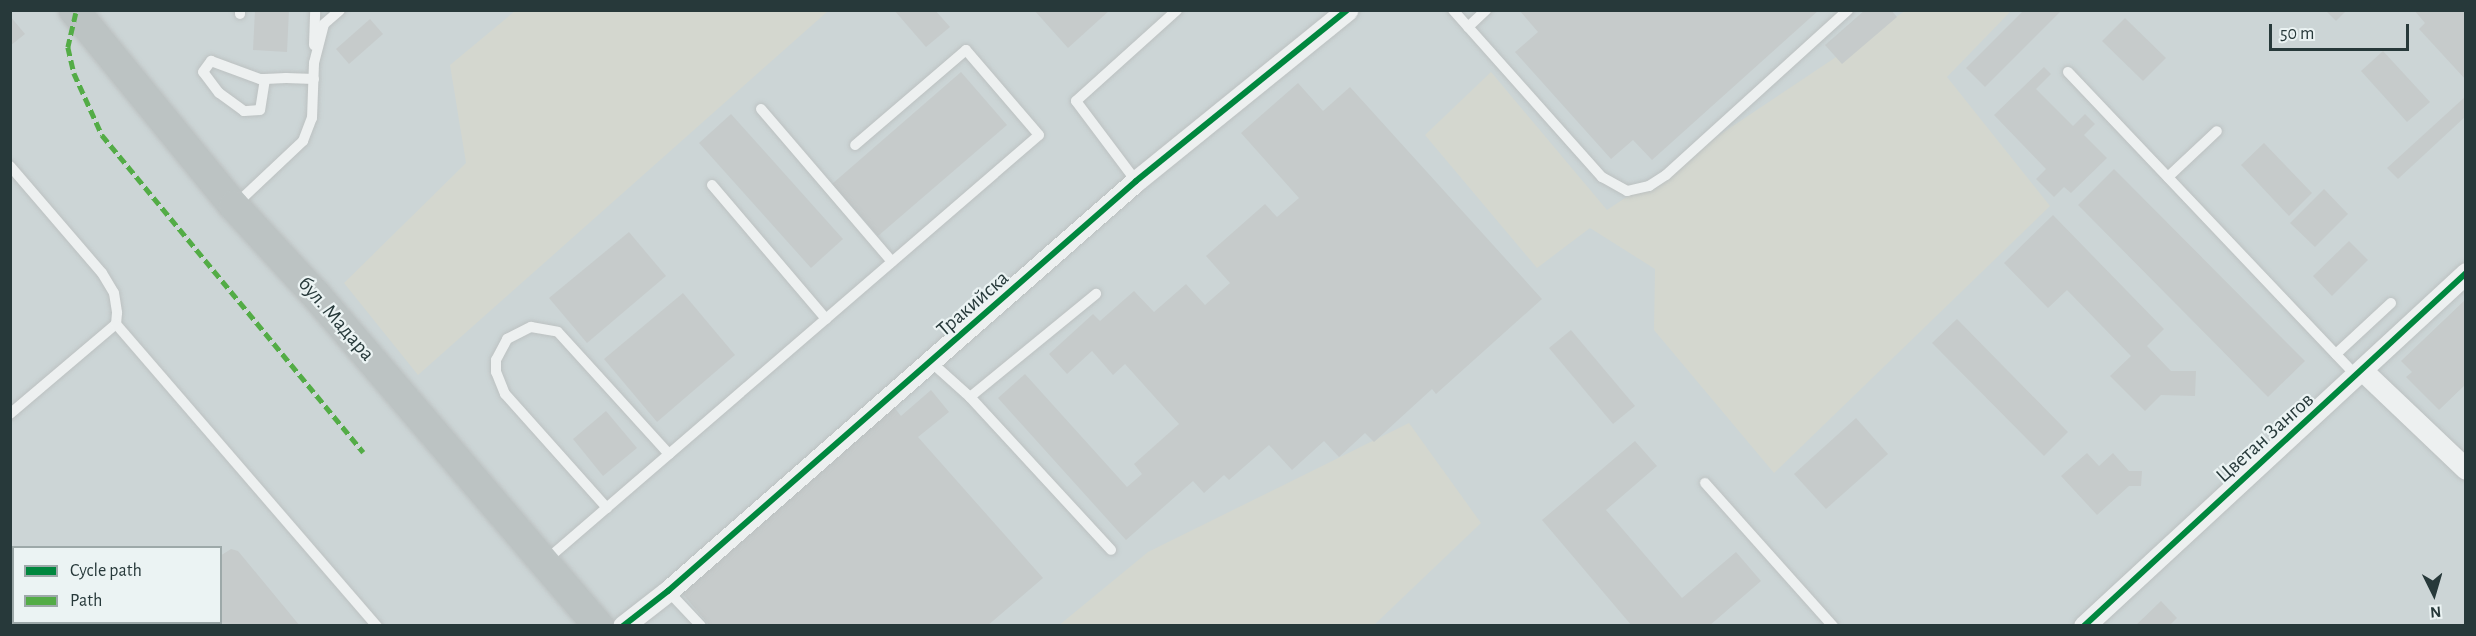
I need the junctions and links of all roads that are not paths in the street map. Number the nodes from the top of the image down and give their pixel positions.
1 (74, 10) edge
2 (315, 10) edge
3 (340, 10) edge
4 (1177, 10) edge
5 (1347, 10) edge
6 (1453, 10) edge
7 (1486, 10) edge
8 (1848, 10) edge
9 (1468, 27) junction
10 (314, 63) junction
11 (2068, 72) dead end
12 (265, 79) junction
13 (314, 79) junction
14 (761, 109) dead end
15 (2217, 131) dead end
16 (855, 145) dead end
17 (10, 166) edge
18 (2168, 177) junction
19 (1136, 182) junction
20 (712, 185) dead end
21 (234, 206) junction
22 (892, 262) junction
23 (2466, 273) edge
24 (1096, 294) dead end
25 (2391, 303) dead end
26 (826, 319) junction
27 (116, 324) junction
28 (2336, 354) junction
29 (931, 362) junction
30 (2360, 374) junction
31 (970, 397) junction
32 (10, 414) edge
33 (669, 454) junction
34 (2466, 469) edge
35 (1705, 483) dead end
36 (607, 508) junction
37 (1111, 550) dead end
38 (545, 561) junction
39 (668, 591) junction
40 (377, 626) edge
41 (599, 626) edge
42 (623, 626) edge
43 (701, 626) edge
44 (1833, 626) edge
45 (2084, 626) edge

1 - 21 main road, бул. Мадара
2 - 10 lane
3 - 10 lane
4 - 19 lane
5 - 19 street, Тракийска
6 - 9 lane
7 - 9 lane
8 - 9 lane
10 - 13 lane
11 - 18 lane
12 - 12 lane
12 - 13 lane
13 - 21 lane
14 - 22 lane
15 - 18 lane
16 - 22 lane
17 - 27 lane
18 - 28 lane
19 - 29 street, Тракийска
20 - 26 lane
21 - 38 main road, бул. Мадара
22 - 26 lane
23 - 30 street, Цветан Зангов
24 - 31 lane
25 - 28 lane
26 - 33 lane
27 - 32 lane
27 - 40 lane
28 - 30 lane
29 - 31 lane
29 - 39 street, Тракийска
30 - 34 street
30 - 45 street, Цветан Зангов
31 - 37 lane
33 - 36 lane
33 - 36 lane
35 - 44 lane
36 - 38 lane
38 - 41 main road, бул. Мадара
39 - 42 street, Тракийска
39 - 43 lane

